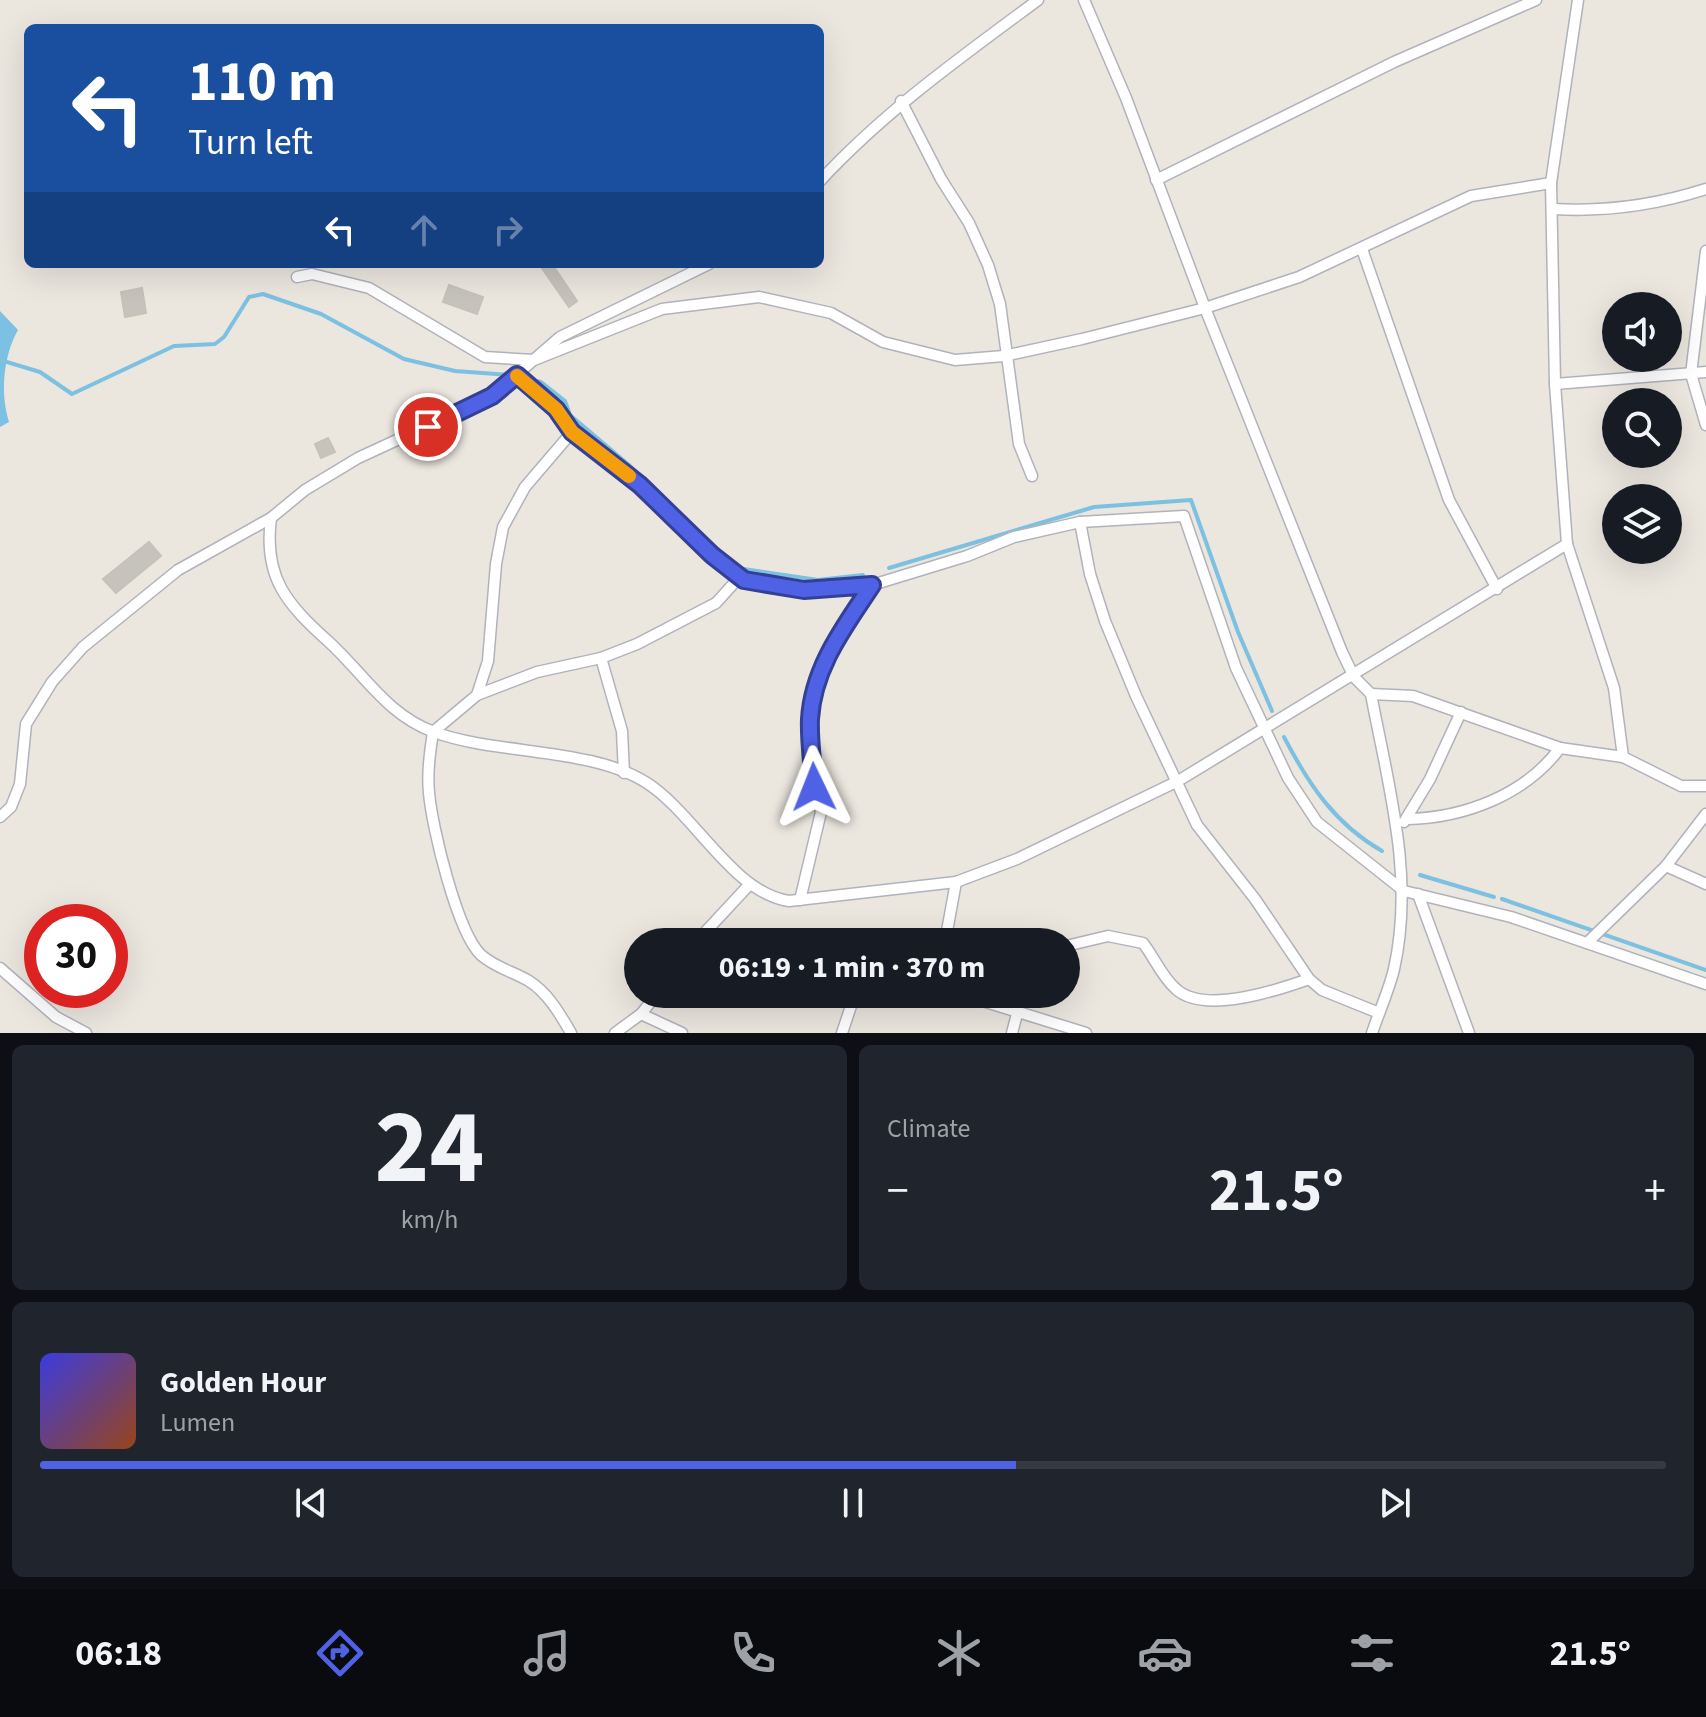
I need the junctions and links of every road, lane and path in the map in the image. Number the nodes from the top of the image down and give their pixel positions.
1 (1038, 0) edge
2 (1084, 0) edge
3 (1536, 0) edge
4 (1578, 0) edge
5 (901, 101) junction
6 (824, 176) edge
7 (1156, 180) junction
8 (1551, 183) junction
9 (1706, 189) edge
10 (1554, 209) junction
11 (1362, 249) junction
12 (1706, 251) edge
13 (701, 268) edge
14 (297, 277) dead end
15 (1205, 308) junction
16 (1004, 356) junction
17 (534, 360) junction
18 (1706, 372) edge
19 (1691, 374) junction
20 (517, 375) junction
21 (1555, 384) junction
22 (1706, 425) edge
23 (572, 432) junction
24 (1032, 476) dead end
25 (271, 518) junction
26 (1080, 522) junction
27 (1567, 544) junction
28 (744, 580) junction
29 (872, 585) junction
30 (1497, 589) junction
31 (601, 658) junction
32 (1354, 677) junction
33 (1371, 694) junction
34 (477, 695) junction
35 (1461, 712) junction
36 (1265, 730) junction
37 (433, 732) junction
38 (1560, 748) junction
39 (1623, 757) junction
40 (624, 773) junction
41 (1178, 781) junction
42 (1706, 786) edge
43 (1706, 814) edge
44 (0, 817) edge
45 (1407, 819) junction
46 (1396, 829) junction
47 (1666, 866) junction
48 (956, 882) junction
49 (1706, 884) edge
50 (749, 885) junction
51 (1404, 891) junction
52 (1418, 894) junction
53 (800, 900) junction
54 (709, 928) edge
55 (948, 928) edge
56 (1080, 943) edge
57 (1587, 943) junction
58 (0, 968) edge
59 (1309, 979) junction
60 (1706, 984) edge
61 (646, 1008) edge
62 (850, 1008) edge
63 (1013, 1008) edge
64 (1018, 1010) junction
65 (1379, 1013) junction
66 (641, 1014) junction
67 (86, 1033) edge
68 (571, 1033) edge
69 (615, 1033) edge
70 (682, 1033) edge
71 (842, 1033) edge
72 (1012, 1033) edge
73 (1086, 1033) edge
74 (1372, 1033) edge
75 (1469, 1033) edge

1 - 5 street
2 - 7 street
3 - 7 street
4 - 8 street
5 - 6 street
5 - 16 street
7 - 15 street
8 - 10 street
8 - 11 street
9 - 10 street
10 - 21 street
11 - 15 street
11 - 30 street
12 - 19 street
13 - 17 street
14 - 17 street
15 - 16 street
15 - 32 street
16 - 17 street
16 - 24 street
17 - 20 street
18 - 19 street
19 - 21 street
19 - 22 street
20 - 23 street
20 - 25 street
21 - 27 street
23 - 28 street
23 - 34 street
25 - 37 street
25 - 44 street
26 - 29 street
26 - 36 street
26 - 41 street
27 - 30 street
27 - 39 street
28 - 29 street
28 - 31 street
29 - 53 street
30 - 32 street
31 - 34 street
31 - 40 street
32 - 33 street
32 - 36 street
33 - 35 street
33 - 46 street
34 - 37 street
35 - 38 street
35 - 45 street
36 - 41 street
36 - 51 street
37 - 40 street
37 - 68 street
38 - 39 street
38 - 45 street
39 - 42 street
40 - 50 street
41 - 48 street
41 - 59 street
43 - 47 street
45 - 46 street
46 - 51 street
47 - 49 street
47 - 57 street
48 - 53 street
48 - 55 street
50 - 53 street
50 - 54 street
51 - 52 street
51 - 65 street
52 - 57 street
52 - 75 street
56 - 59 street
57 - 60 street
58 - 67 street
59 - 65 street
61 - 66 street
62 - 71 street
63 - 64 street
64 - 72 street
64 - 73 street
65 - 74 street
66 - 69 street
66 - 70 street

